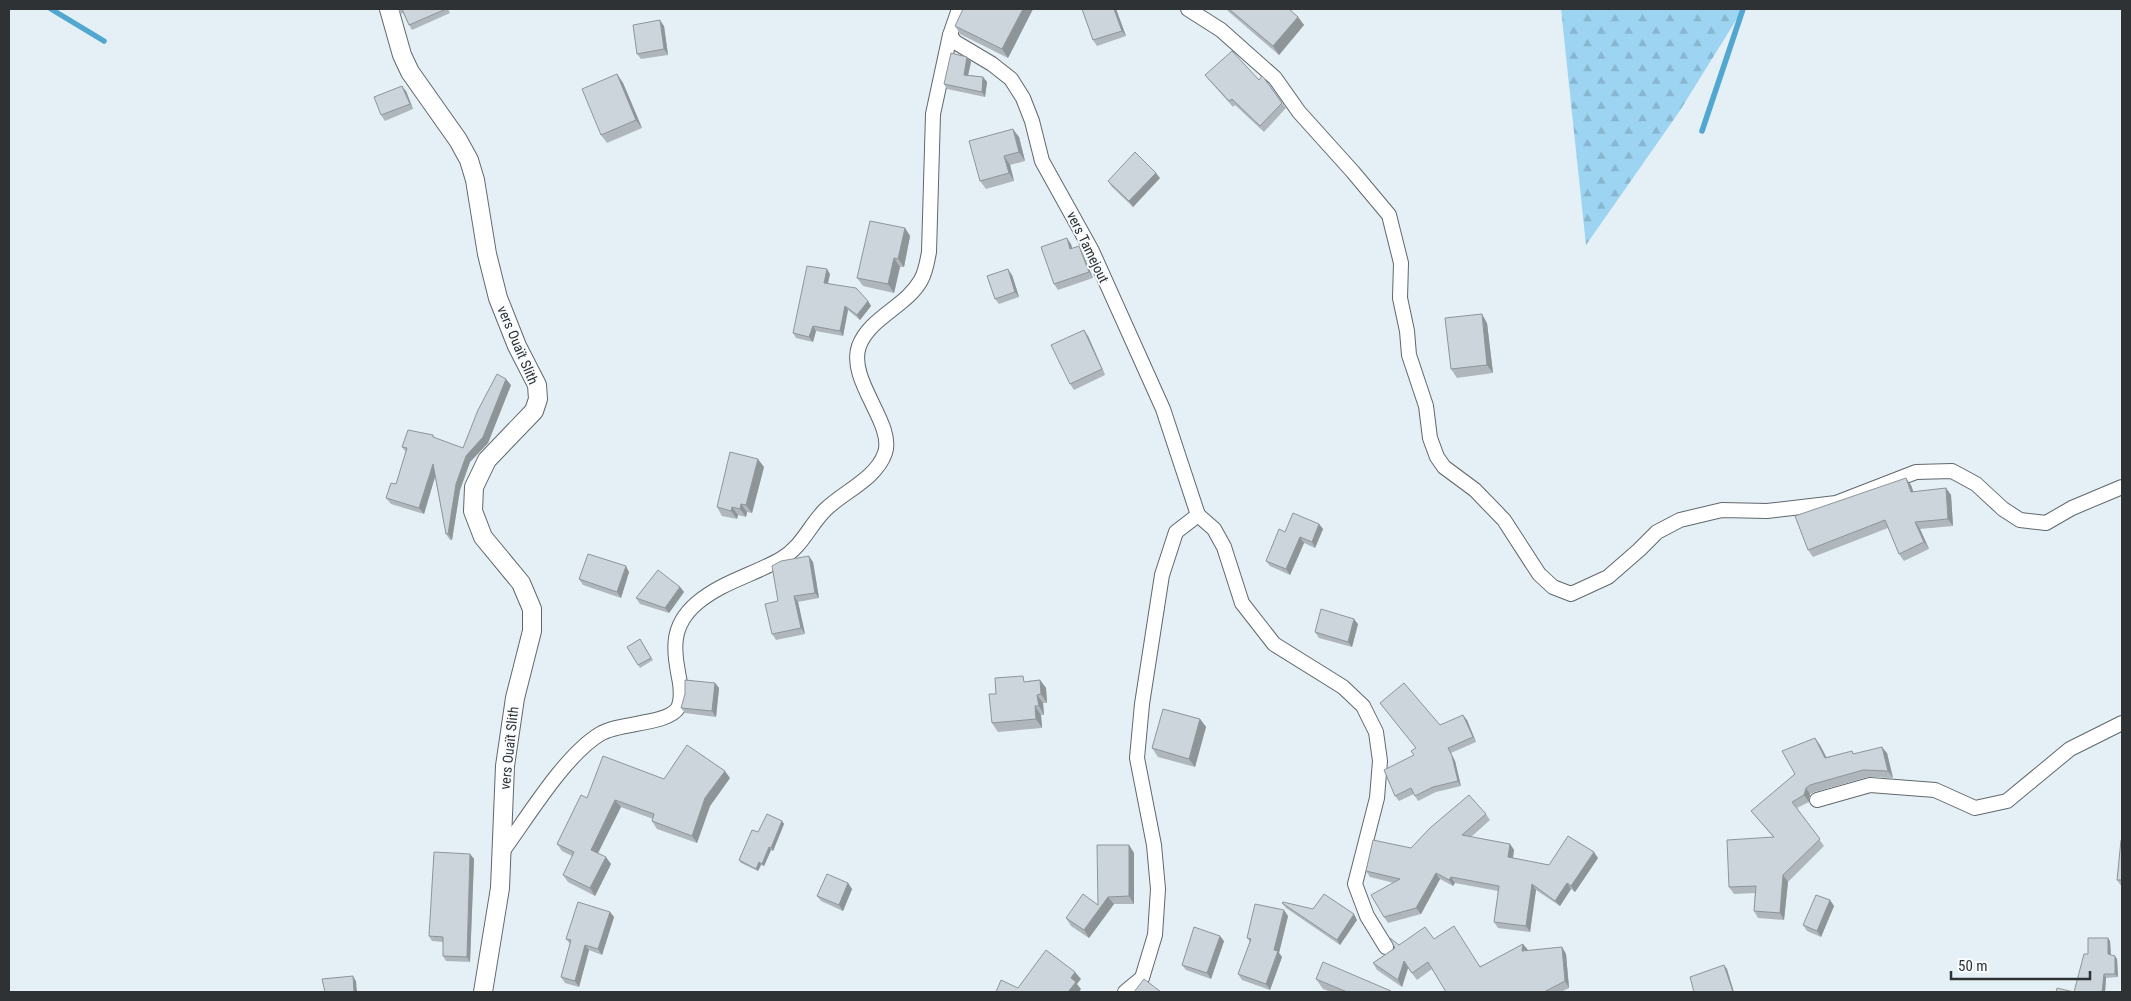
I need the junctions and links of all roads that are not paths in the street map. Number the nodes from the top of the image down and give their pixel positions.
1 (389, 9) edge
2 (959, 9) edge
3 (1188, 9) edge
4 (950, 35) junction
5 (2122, 486) edge
6 (1198, 515) junction
7 (2122, 722) edge
8 (1817, 800) dead end
9 (502, 852) junction
10 (1386, 947) dead end
11 (483, 992) edge
12 (1126, 992) edge

1 - 9 street, vers Ouaït Slith
2 - 4 street
3 - 5 street
4 - 6 street, vers Tamejout
4 - 9 street
6 - 10 street
6 - 12 street
7 - 8 street
9 - 11 street, vers Ouaït Slith

